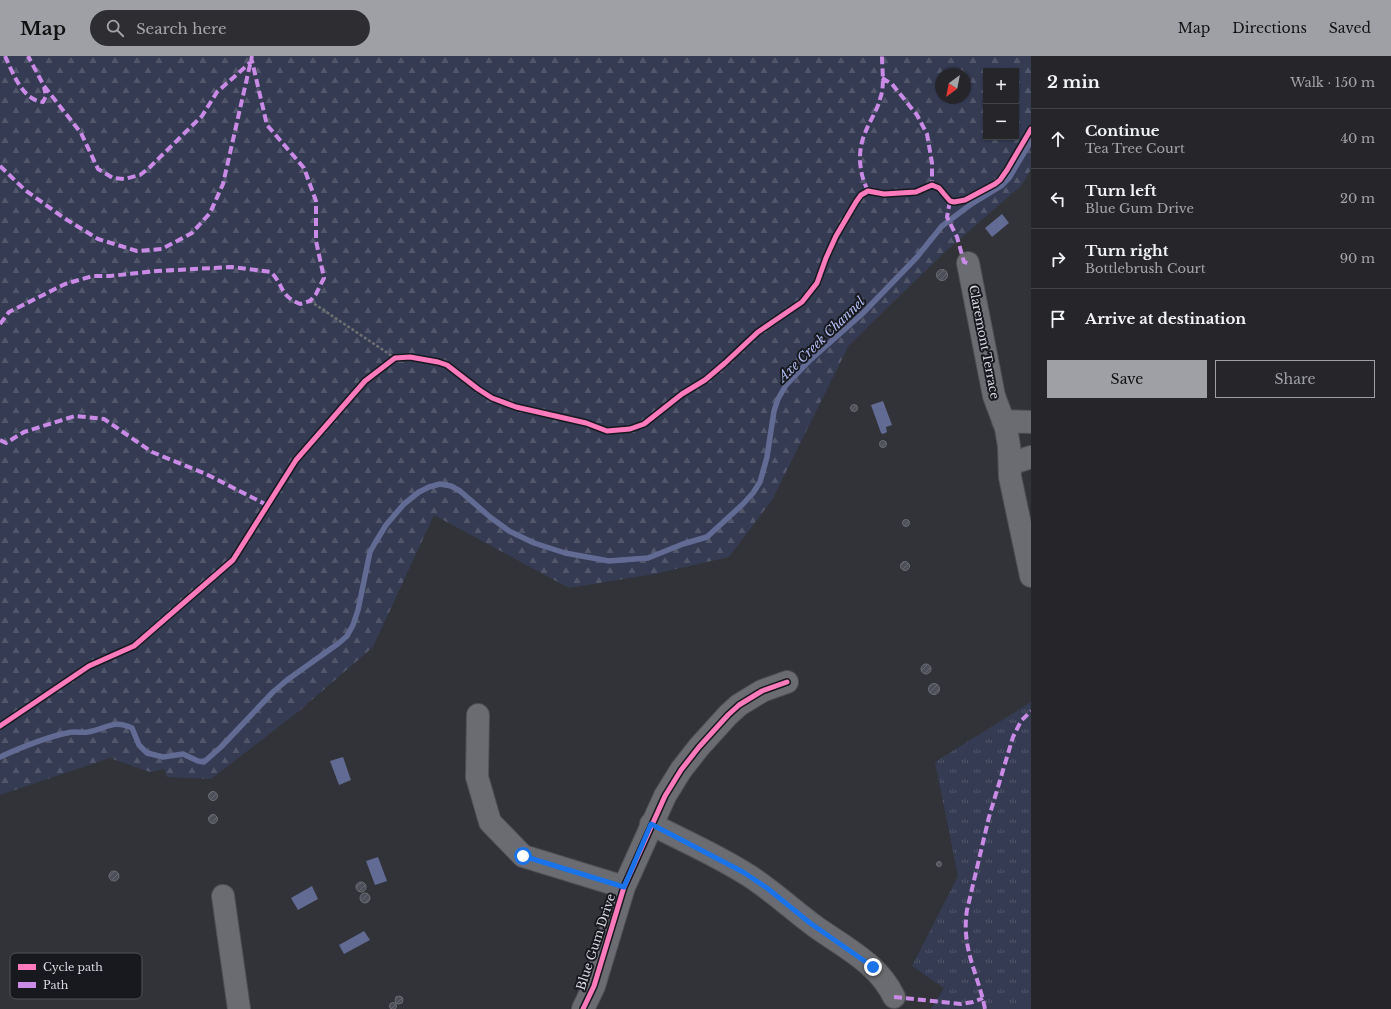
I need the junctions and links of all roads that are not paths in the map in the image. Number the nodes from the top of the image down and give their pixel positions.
1 (968, 263) dead end
2 (1003, 421) junction
3 (1031, 422) edge
4 (1031, 457) edge
5 (1010, 464) junction
6 (1031, 576) edge
7 (787, 682) dead end
8 (478, 715) dead end
9 (651, 824) junction
10 (624, 887) junction
11 (223, 896) dead end
12 (894, 997) dead end
13 (239, 1009) edge
14 (583, 1009) edge

1 - 2 street, Claremont Terrace
2 - 3 street
2 - 5 street, Claremont Terrace
4 - 5 street
5 - 6 street, Claremont Terrace
7 - 9 street, Blue Gum Drive
8 - 10 street
9 - 10 street, Blue Gum Drive
9 - 12 street
10 - 14 street, Blue Gum Drive
11 - 13 street

